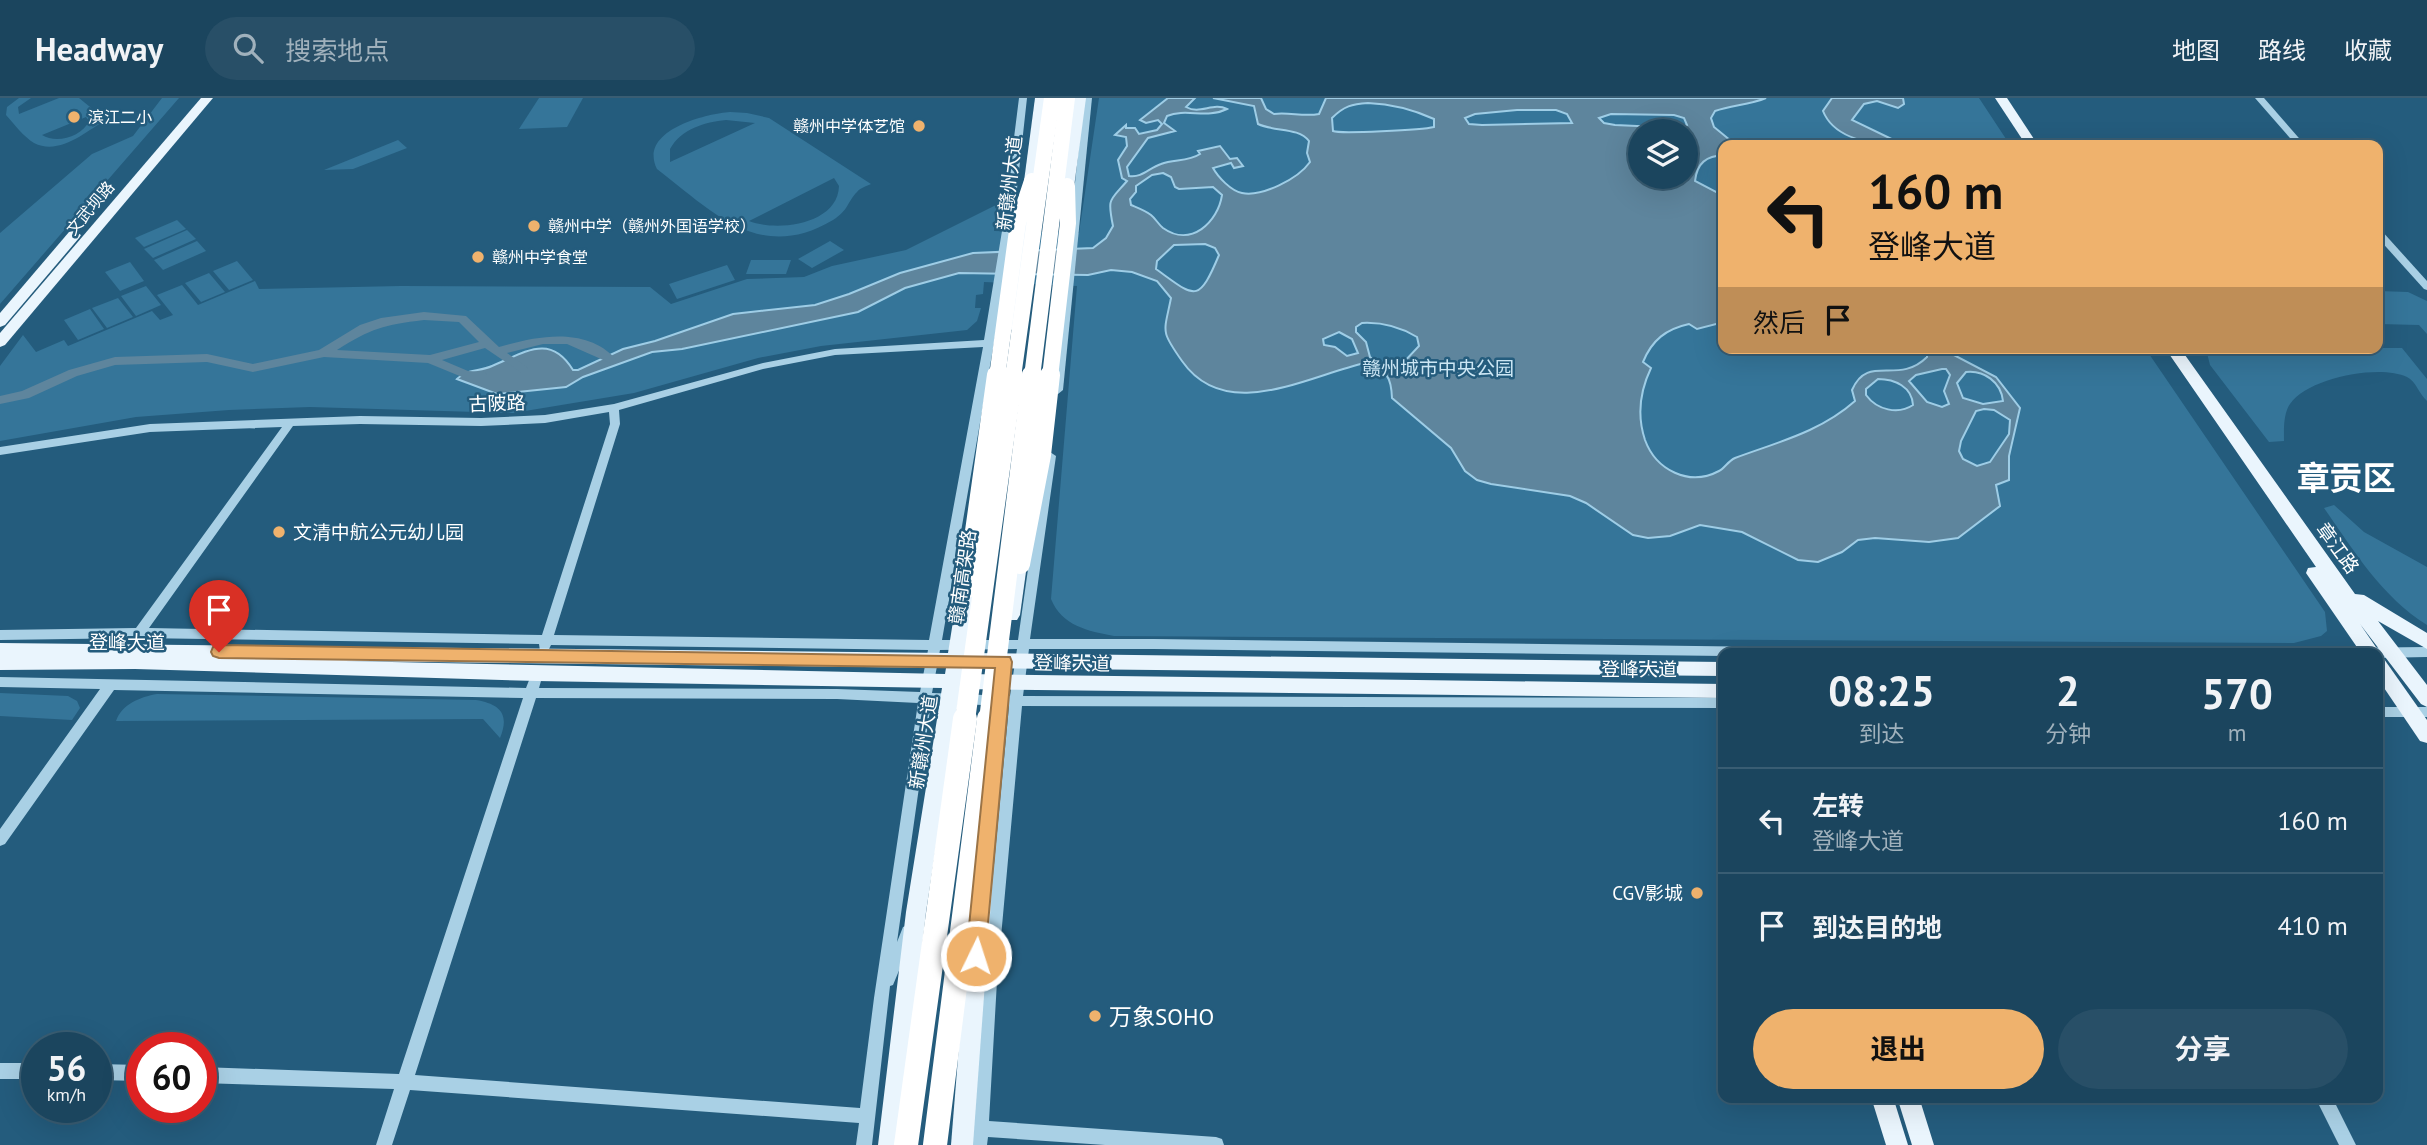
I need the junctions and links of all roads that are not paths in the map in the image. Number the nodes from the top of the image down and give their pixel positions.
1 (194, 98) edge
2 (207, 98) edge
3 (1023, 98) edge
4 (1041, 98) edge
5 (1052, 98) edge
6 (1067, 98) edge
7 (1080, 98) edge
8 (1088, 98) edge
9 (1989, 98) edge
10 (2001, 98) edge
11 (2259, 98) edge
12 (1057, 126) junction
13 (2018, 140) edge
14 (2029, 140) edge
15 (2297, 140) edge
16 (1068, 223) junction
17 (1008, 225) joint
18 (2383, 238) edge
19 (2427, 287) edge
20 (1059, 311) junction
21 (0, 322) edge
22 (0, 342) edge
23 (989, 343) junction
24 (2163, 354) edge
25 (2176, 354) edge
26 (614, 408) junction
27 (290, 423) junction
28 (0, 451) edge
29 (2336, 583) junction
30 (967, 588) junction
31 (1016, 590) junction
32 (139, 632) junction
33 (0, 635) edge
34 (2427, 642) edge
35 (2366, 648) edge
36 (0, 650) edge
37 (2392, 650) junction
38 (1718, 651) edge
39 (2427, 652) edge
40 (1014, 653) junction
41 (541, 657) junction
42 (2383, 657) edge
43 (933, 662) junction
44 (0, 663) edge
45 (2383, 664) edge
46 (1718, 669) edge
47 (956, 671) junction
48 (2427, 671) edge
49 (2408, 672) junction
50 (0, 682) edge
51 (109, 686) junction
52 (1718, 691) edge
53 (2388, 691) edge
54 (1009, 692) junction
55 (530, 693) junction
56 (2425, 694) edge
57 (925, 699) junction
58 (1718, 703) edge
59 (2383, 712) edge
60 (2419, 712) edge
61 (2427, 736) edge
62 (0, 840) edge
63 (980, 902) junction
64 (916, 912) junction
65 (990, 981) junction
66 (881, 998) junction
67 (0, 1071) edge
68 (21, 1071) edge
69 (217, 1076) edge
70 (407, 1082) junction
71 (1884, 1103) edge
72 (1910, 1103) edge
73 (2326, 1103) edge
74 (868, 1115) junction
75 (980, 1128) junction
76 (384, 1145) edge
77 (864, 1145) edge
78 (889, 1145) edge
79 (906, 1145) edge
80 (935, 1145) edge
81 (962, 1145) edge
82 (979, 1145) edge
83 (1216, 1145) edge
84 (1897, 1145) edge
85 (1923, 1145) edge
86 (2348, 1145) edge

1 - 21 main road, 文武坝路
2 - 22 main road, 文武坝路
3 - 17 street
4 - 30 main road, 新赣州大道
5 - 12 highway, 赣南高架路, bridge
6 - 12 highway, 赣南高架路, bridge
7 - 16 main road
8 - 16 street
9 - 13 main road
10 - 14 main road
11 - 15 street
12 - 30 highway, bridge
12 - 31 highway, bridge
12 - 79 highway, 赣南高架路, bridge
12 - 80 highway, 赣南高架路, bridge
16 - 20 main road
17 - 23 street
18 - 19 street
20 - 31 main road
20 - 40 street
23 - 26 street, 古陂路
23 - 43 street
24 - 35 main road, 章江路
25 - 29 main road, 章江路
26 - 27 street, 古陂路
26 - 41 street
27 - 28 street, 古陂路
27 - 32 street
29 - 34 main road
29 - 37 main road, 章江路
30 - 47 main road, 新赣州大道
31 - 40 main road
32 - 33 street
32 - 41 street
36 - 41 main road, 登峰大道
37 - 39 street
37 - 42 street
37 - 49 main road, 章江路
38 - 40 street
40 - 46 main road, 登峰大道
40 - 47 main road, 登峰大道
40 - 54 main road
41 - 43 main road, 登峰大道
41 - 43 street
41 - 44 main road, 登峰大道
41 - 55 street
43 - 47 main road, 登峰大道
43 - 47 street
43 - 57 street
45 - 49 main road
47 - 54 main road, 登峰大道
47 - 57 street
47 - 64 main road, 新赣州大道
48 - 49 main road
49 - 56 main road, 章江路
50 - 51 street
51 - 55 street
51 - 62 street
52 - 54 main road, 登峰大道
53 - 56 main road
53 - 60 main road, 章江路
54 - 58 street
54 - 63 main road
54 - 65 street
55 - 57 street
55 - 70 street
57 - 66 street
59 - 60 street
60 - 61 main road, 章江路
63 - 65 street
63 - 81 main road
64 - 66 street
64 - 78 main road, 新赣州大道
65 - 75 street
66 - 74 street
67 - 68 street
69 - 70 street
70 - 74 street
70 - 76 street
71 - 84 main road
72 - 85 main road
73 - 86 street
74 - 77 street
75 - 82 street
75 - 83 street

